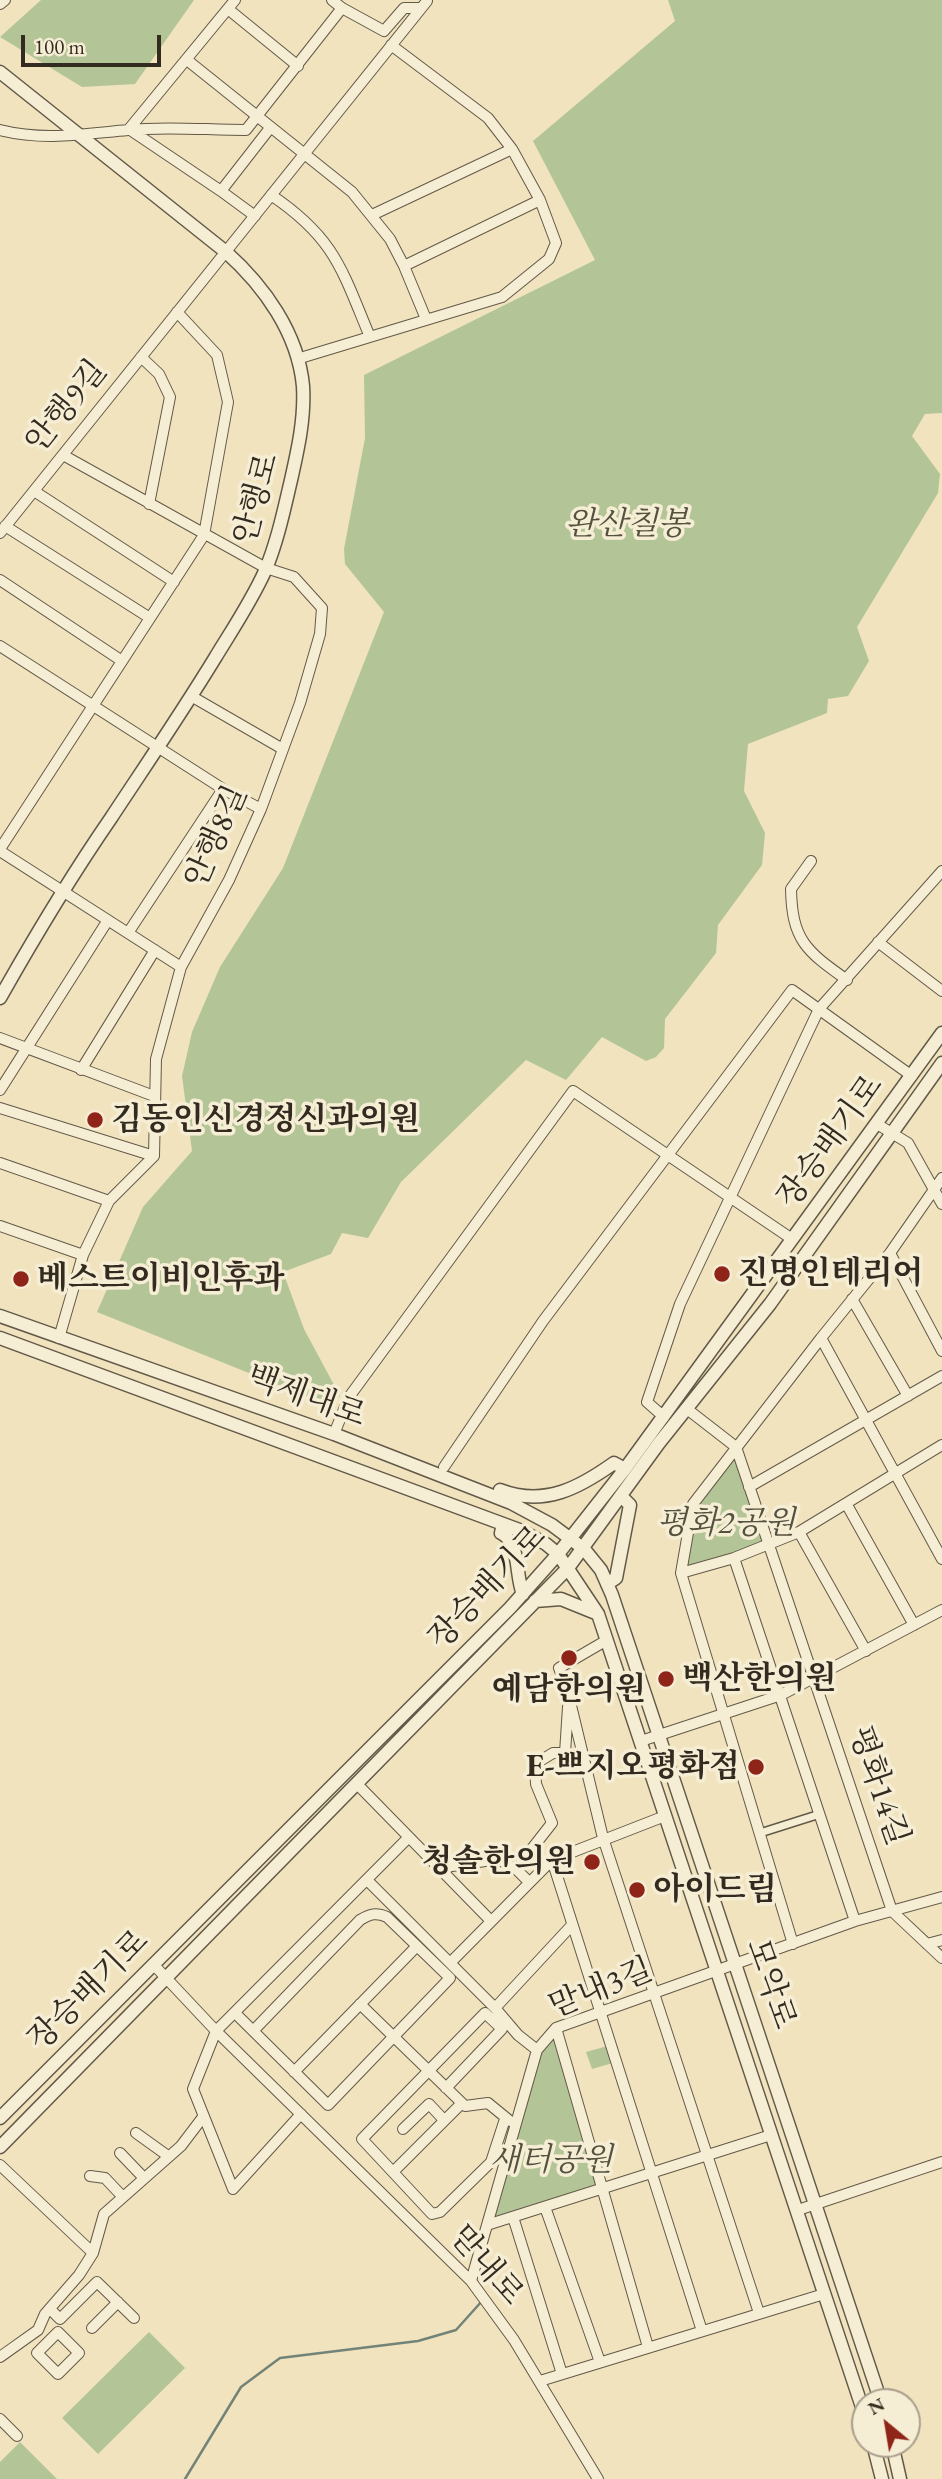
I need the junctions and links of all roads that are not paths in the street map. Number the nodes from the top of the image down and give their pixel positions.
1 (5, 0) edge
2 (235, 0) edge
3 (332, 0) edge
4 (0, 4) edge
5 (424, 4) edge
6 (342, 8) junction
7 (228, 9) junction
8 (391, 45) junction
9 (187, 60) junction
10 (298, 66) junction
11 (0, 72) edge
12 (257, 117) junction
13 (270, 128) junction
14 (129, 129) junction
15 (0, 130) edge
16 (79, 136) junction
17 (512, 149) junction
18 (303, 155) junction
19 (221, 191) junction
20 (271, 195) junction
21 (540, 200) junction
22 (372, 215) junction
23 (255, 216) junction
24 (226, 252) junction
25 (404, 265) junction
26 (177, 312) junction
27 (426, 319) junction
28 (370, 337) junction
29 (141, 357) junction
30 (297, 359) junction
31 (62, 455) junction
32 (34, 491) junction
33 (149, 504) junction
34 (3, 530) edge
35 (204, 535) junction
36 (266, 568) junction
37 (0, 580) edge
38 (174, 582) junction
39 (150, 618) junction
40 (0, 646) edge
41 (122, 661) junction
42 (191, 696) junction
43 (93, 706) junction
44 (159, 747) junction
45 (281, 748) junction
46 (223, 789) junction
47 (261, 809) junction
48 (0, 850) edge
49 (811, 862) dead end
50 (942, 871) edge
51 (62, 890) junction
52 (108, 920) junction
53 (128, 933) junction
54 (878, 942) junction
55 (155, 950) junction
56 (181, 967) junction
57 (847, 980) junction
58 (942, 991) edge
59 (0, 998) edge
60 (820, 1009) junction
61 (942, 1034) edge
62 (0, 1038) edge
63 (25, 1048) junction
64 (942, 1063) edge
65 (81, 1070) junction
66 (912, 1076) junction
67 (0, 1090) edge
68 (153, 1096) junction
69 (0, 1108) edge
70 (877, 1124) junction
71 (893, 1134) junction
72 (667, 1154) junction
73 (154, 1156) junction
74 (0, 1163) edge
75 (942, 1178) edge
76 (934, 1189) junction
77 (732, 1197) junction
78 (109, 1201) junction
79 (942, 1204) edge
80 (0, 1226) edge
81 (792, 1238) junction
82 (890, 1254) junction
83 (83, 1255) junction
84 (852, 1299) junction
85 (0, 1316) edge
86 (0, 1338) edge
87 (59, 1338) junction
88 (821, 1338) junction
89 (942, 1351) edge
90 (942, 1376) edge
91 (908, 1396) junction
92 (687, 1409) junction
93 (664, 1417) junction
94 (865, 1421) junction
95 (334, 1434) junction
96 (942, 1445) edge
97 (736, 1447) junction
98 (411, 1464) junction
99 (444, 1467) junction
100 (625, 1469) junction
101 (894, 1475) junction
102 (749, 1488) junction
103 (622, 1497) junction
104 (847, 1505) junction
105 (503, 1524) junction
106 (799, 1532) junction
107 (572, 1538) junction
108 (768, 1544) junction
109 (584, 1549) junction
110 (558, 1554) junction
111 (734, 1558) junction
112 (942, 1559) edge
113 (568, 1568) junction
114 (681, 1573) junction
115 (607, 1584) junction
116 (523, 1594) junction
117 (535, 1601) junction
118 (942, 1610) edge
119 (598, 1614) junction
120 (914, 1625) junction
121 (607, 1640) junction
122 (866, 1651) junction
123 (814, 1678) junction
124 (781, 1695) junction
125 (569, 1696) junction
126 (724, 1714) junction
127 (659, 1735) junction
128 (641, 1741) junction
129 (357, 1784) junction
130 (820, 1814) junction
131 (665, 1816) junction
132 (760, 1832) junction
133 (408, 1838) junction
134 (603, 1838) junction
135 (552, 1860) junction
136 (439, 1868) junction
137 (516, 1869) junction
138 (368, 1881) junction
139 (529, 1882) junction
140 (942, 1897) edge
141 (892, 1911) junction
142 (491, 1921) junction
143 (855, 1921) junction
144 (572, 1925) junction
145 (942, 1940) edge
146 (793, 1944) junction
147 (928, 1944) junction
148 (417, 1946) junction
149 (942, 1958) edge
150 (450, 1963) junction
151 (153, 1964) junction
152 (736, 1966) junction
153 (718, 1972) junction
154 (165, 1976) junction
155 (654, 1995) junction
156 (360, 2004) junction
157 (495, 2008) junction
158 (601, 2012) junction
159 (235, 2013) junction
160 (556, 2028) junction
161 (216, 2031) junction
162 (253, 2031) junction
163 (394, 2036) junction
164 (537, 2050) junction
165 (428, 2070) junction
166 (294, 2072) junction
167 (446, 2088) junction
168 (462, 2103) junction
169 (2, 2113) edge
170 (301, 2114) junction
171 (203, 2117) junction
172 (505, 2119) junction
173 (444, 2120) junction
174 (517, 2123) junction
175 (17, 2128) junction
176 (403, 2129) dead end
177 (136, 2133) dead end
178 (771, 2136) junction
179 (0, 2147) edge
180 (120, 2154) dead end
181 (169, 2156) junction
182 (707, 2157) junction
183 (942, 2162) edge
184 (0, 2165) edge
185 (393, 2172) junction
186 (653, 2175) junction
187 (90, 2176) dead end
188 (143, 2177) junction
189 (603, 2190) junction
190 (122, 2196) junction
191 (814, 2204) junction
192 (545, 2207) junction
193 (798, 2210) junction
194 (513, 2217) junction
195 (490, 2224) junction
196 (93, 2253) junction
197 (471, 2281) junction
198 (824, 2294) junction
199 (118, 2302) junction
200 (50, 2309) junction
201 (759, 2313) junction
202 (134, 2318) dead end
203 (92, 2328) dead end
204 (38, 2330) junction
205 (702, 2331) junction
206 (49, 2341) dead end
207 (648, 2347) junction
208 (3, 2353) edge
209 (600, 2362) junction
210 (562, 2374) junction
211 (540, 2381) junction
212 (856, 2388) edge
213 (876, 2388) edge
214 (0, 2419) edge
215 (17, 2436) dead end
216 (877, 2458) edge
217 (895, 2458) edge
218 (598, 2479) edge
219 (882, 2479) edge
220 (900, 2479) edge

1 - 4 street
2 - 7 street
3 - 6 street
5 - 6 street
5 - 8 street, 안행9길
6 - 10 street
7 - 9 street
7 - 10 street
8 - 17 street
8 - 18 street, 안행9길
9 - 12 street
9 - 14 street
10 - 12 street
11 - 16 street, 안행로
12 - 13 street
12 - 14 street
13 - 18 street
13 - 19 street
14 - 16 street
14 - 19 street
15 - 16 street
16 - 24 street, 안행로
17 - 21 street
17 - 22 street
18 - 20 street, 안행9길
18 - 22 street
19 - 23 street
20 - 23 street, 안행9길
20 - 28 street
21 - 25 street
21 - 27 street
22 - 25 street
23 - 24 street, 안행9길
24 - 26 street, 안행9길
24 - 30 street, 안행로
25 - 27 street
26 - 29 street, 안행9길
26 - 35 street
27 - 28 street
28 - 30 street
29 - 31 street, 안행9길
29 - 33 street, 안행9길
30 - 36 street, 안행로
31 - 32 street, 안행9길
31 - 33 street
32 - 34 street, 안행9길
32 - 38 street, 안행9길
33 - 35 street
34 - 39 street, 안행9길
35 - 36 street
35 - 38 street
36 - 42 street, 안행로
36 - 45 street, 안행8길
37 - 41 street
38 - 39 street
39 - 41 street
40 - 43 street
41 - 43 street
42 - 44 street, 안행로
42 - 45 street
43 - 44 street
43 - 48 street
44 - 46 street
44 - 51 street, 안행로
45 - 47 street, 안행8길
46 - 47 street
46 - 53 street
47 - 56 street, 안행8길
48 - 51 street
49 - 57 street
50 - 54 street
51 - 52 street
51 - 59 street, 안행로
52 - 53 street
52 - 63 street
53 - 55 street
54 - 57 street
54 - 58 street
55 - 56 street
55 - 65 street
56 - 68 street, 안행8길
57 - 60 street
60 - 66 street
60 - 72 street
60 - 77 street
61 - 66 street, 장승배기로
62 - 63 street
63 - 65 street
63 - 67 street
64 - 71 street, 장승배기로
65 - 68 street
66 - 70 street, 장승배기로
68 - 73 street, 안행8길
69 - 73 street
70 - 71 street
70 - 81 street, 장승배기로
71 - 76 street
71 - 92 street, 장승배기로
72 - 77 street
72 - 95 street
72 - 99 street
73 - 78 street
74 - 78 street
75 - 76 street
76 - 79 street
76 - 82 street
77 - 81 street
77 - 93 street
78 - 83 street
80 - 83 street
81 - 93 street, 장승배기로
82 - 84 street
82 - 89 street
83 - 87 street
84 - 88 street
84 - 91 street
85 - 87 street, 백제대로
86 - 105 street, 백제대로
87 - 95 street, 백제대로
88 - 94 street
88 - 97 street
90 - 91 street
91 - 94 street
92 - 97 street
92 - 103 street, 장승배기로
93 - 100 street, 장승배기로
94 - 101 street
94 - 102 street
95 - 98 street, 백제대로
96 - 101 street
97 - 102 street, 평화14길
97 - 114 street
98 - 99 street
98 - 107 street, 백제대로
99 - 100 street
100 - 107 street, 장승배기로
101 - 104 street
101 - 112 street
102 - 108 street, 평화14길
103 - 109 street, 장승배기로
103 - 115 street
104 - 106 street
104 - 120 street
105 - 110 street, 백제대로
105 - 116 street
106 - 108 street
106 - 122 street
107 - 109 street, 백제대로
107 - 110 street, 장승배기로
108 - 111 street
108 - 123 street, 평화14길
109 - 113 street, 장승배기로
109 - 115 street, 모악로
110 - 113 street, 백제대로
110 - 116 street, 장승배기로
111 - 114 street
111 - 124 street, 평화14길
113 - 117 street, 장승배기로
113 - 119 street, 모악로
114 - 126 street
115 - 127 street, 모악로
116 - 151 street, 장승배기로
117 - 119 street
117 - 129 street, 장승배기로
118 - 120 street
119 - 121 street, 모악로
120 - 122 street
121 - 125 street
121 - 128 street, 모악로
122 - 123 street
123 - 124 street
123 - 141 street, 평화14길
124 - 126 street
124 - 130 street, 평화14길
125 - 134 street
125 - 137 street
126 - 127 street
126 - 132 street
127 - 128 street
127 - 152 street, 모악로
128 - 131 street, 모악로
129 - 133 street
129 - 154 street, 장승배기로
130 - 132 street
130 - 143 street, 평화14길
131 - 134 street
131 - 153 street, 모악로
132 - 146 street
133 - 136 street
133 - 138 street
134 - 135 street
134 - 155 street
135 - 139 street
135 - 144 street
136 - 137 street
136 - 142 street
137 - 139 street
138 - 150 street
138 - 159 street
139 - 142 street
140 - 141 street
141 - 143 street
141 - 147 street
142 - 150 street
143 - 146 street
144 - 157 street
144 - 158 street
145 - 147 street
146 - 152 street
147 - 149 street
148 - 156 street
148 - 162 street
148 - 163 street
150 - 157 street
151 - 154 street, 맏내로
151 - 169 street, 장승배기로
152 - 153 street
152 - 191 street, 모악로
153 - 155 street, 맏내3길
153 - 178 street, 모악로
154 - 161 street, 맏내로
154 - 175 street, 장승배기로
155 - 158 street, 맏내3길
155 - 182 street
156 - 163 street
156 - 166 street
157 - 164 street
158 - 160 street, 맏내3길
158 - 186 street
159 - 161 street
159 - 162 street
160 - 164 street, 맏내3길
160 - 189 street
161 - 170 street, 맏내로
161 - 171 street
162 - 166 street
163 - 165 street
163 - 166 street
164 - 174 street, 맏내3길
165 - 167 street
165 - 167 street
165 - 185 street
167 - 168 street
168 - 172 street
168 - 173 street
169 - 175 street
170 - 171 street
170 - 197 street, 맏내로
171 - 181 street
172 - 174 street
172 - 185 street
173 - 176 street
173 - 185 street
174 - 195 street, 맏내3길
175 - 179 street, 장승배기로
177 - 181 street
178 - 182 street
178 - 193 street, 모악로
180 - 188 street
181 - 188 street
182 - 186 street
182 - 201 street
183 - 191 street
184 - 196 street
186 - 189 street
186 - 205 street
187 - 190 street
188 - 190 street
189 - 192 street
189 - 207 street
190 - 196 street
191 - 193 street
191 - 213 street, 모악로
192 - 194 street
192 - 209 street
193 - 198 street, 모악로
194 - 195 street
194 - 210 street
195 - 197 street, 맏내3길
196 - 200 street
197 - 211 street, 맏내로
198 - 201 street
198 - 212 street, 모악로
199 - 200 street
199 - 202 street
199 - 203 street
200 - 204 street
201 - 205 street
204 - 206 street
204 - 208 street
205 - 207 street
207 - 209 street
209 - 210 street
210 - 211 street
211 - 218 street, 맏내로
214 - 215 street
216 - 219 street
217 - 220 street

